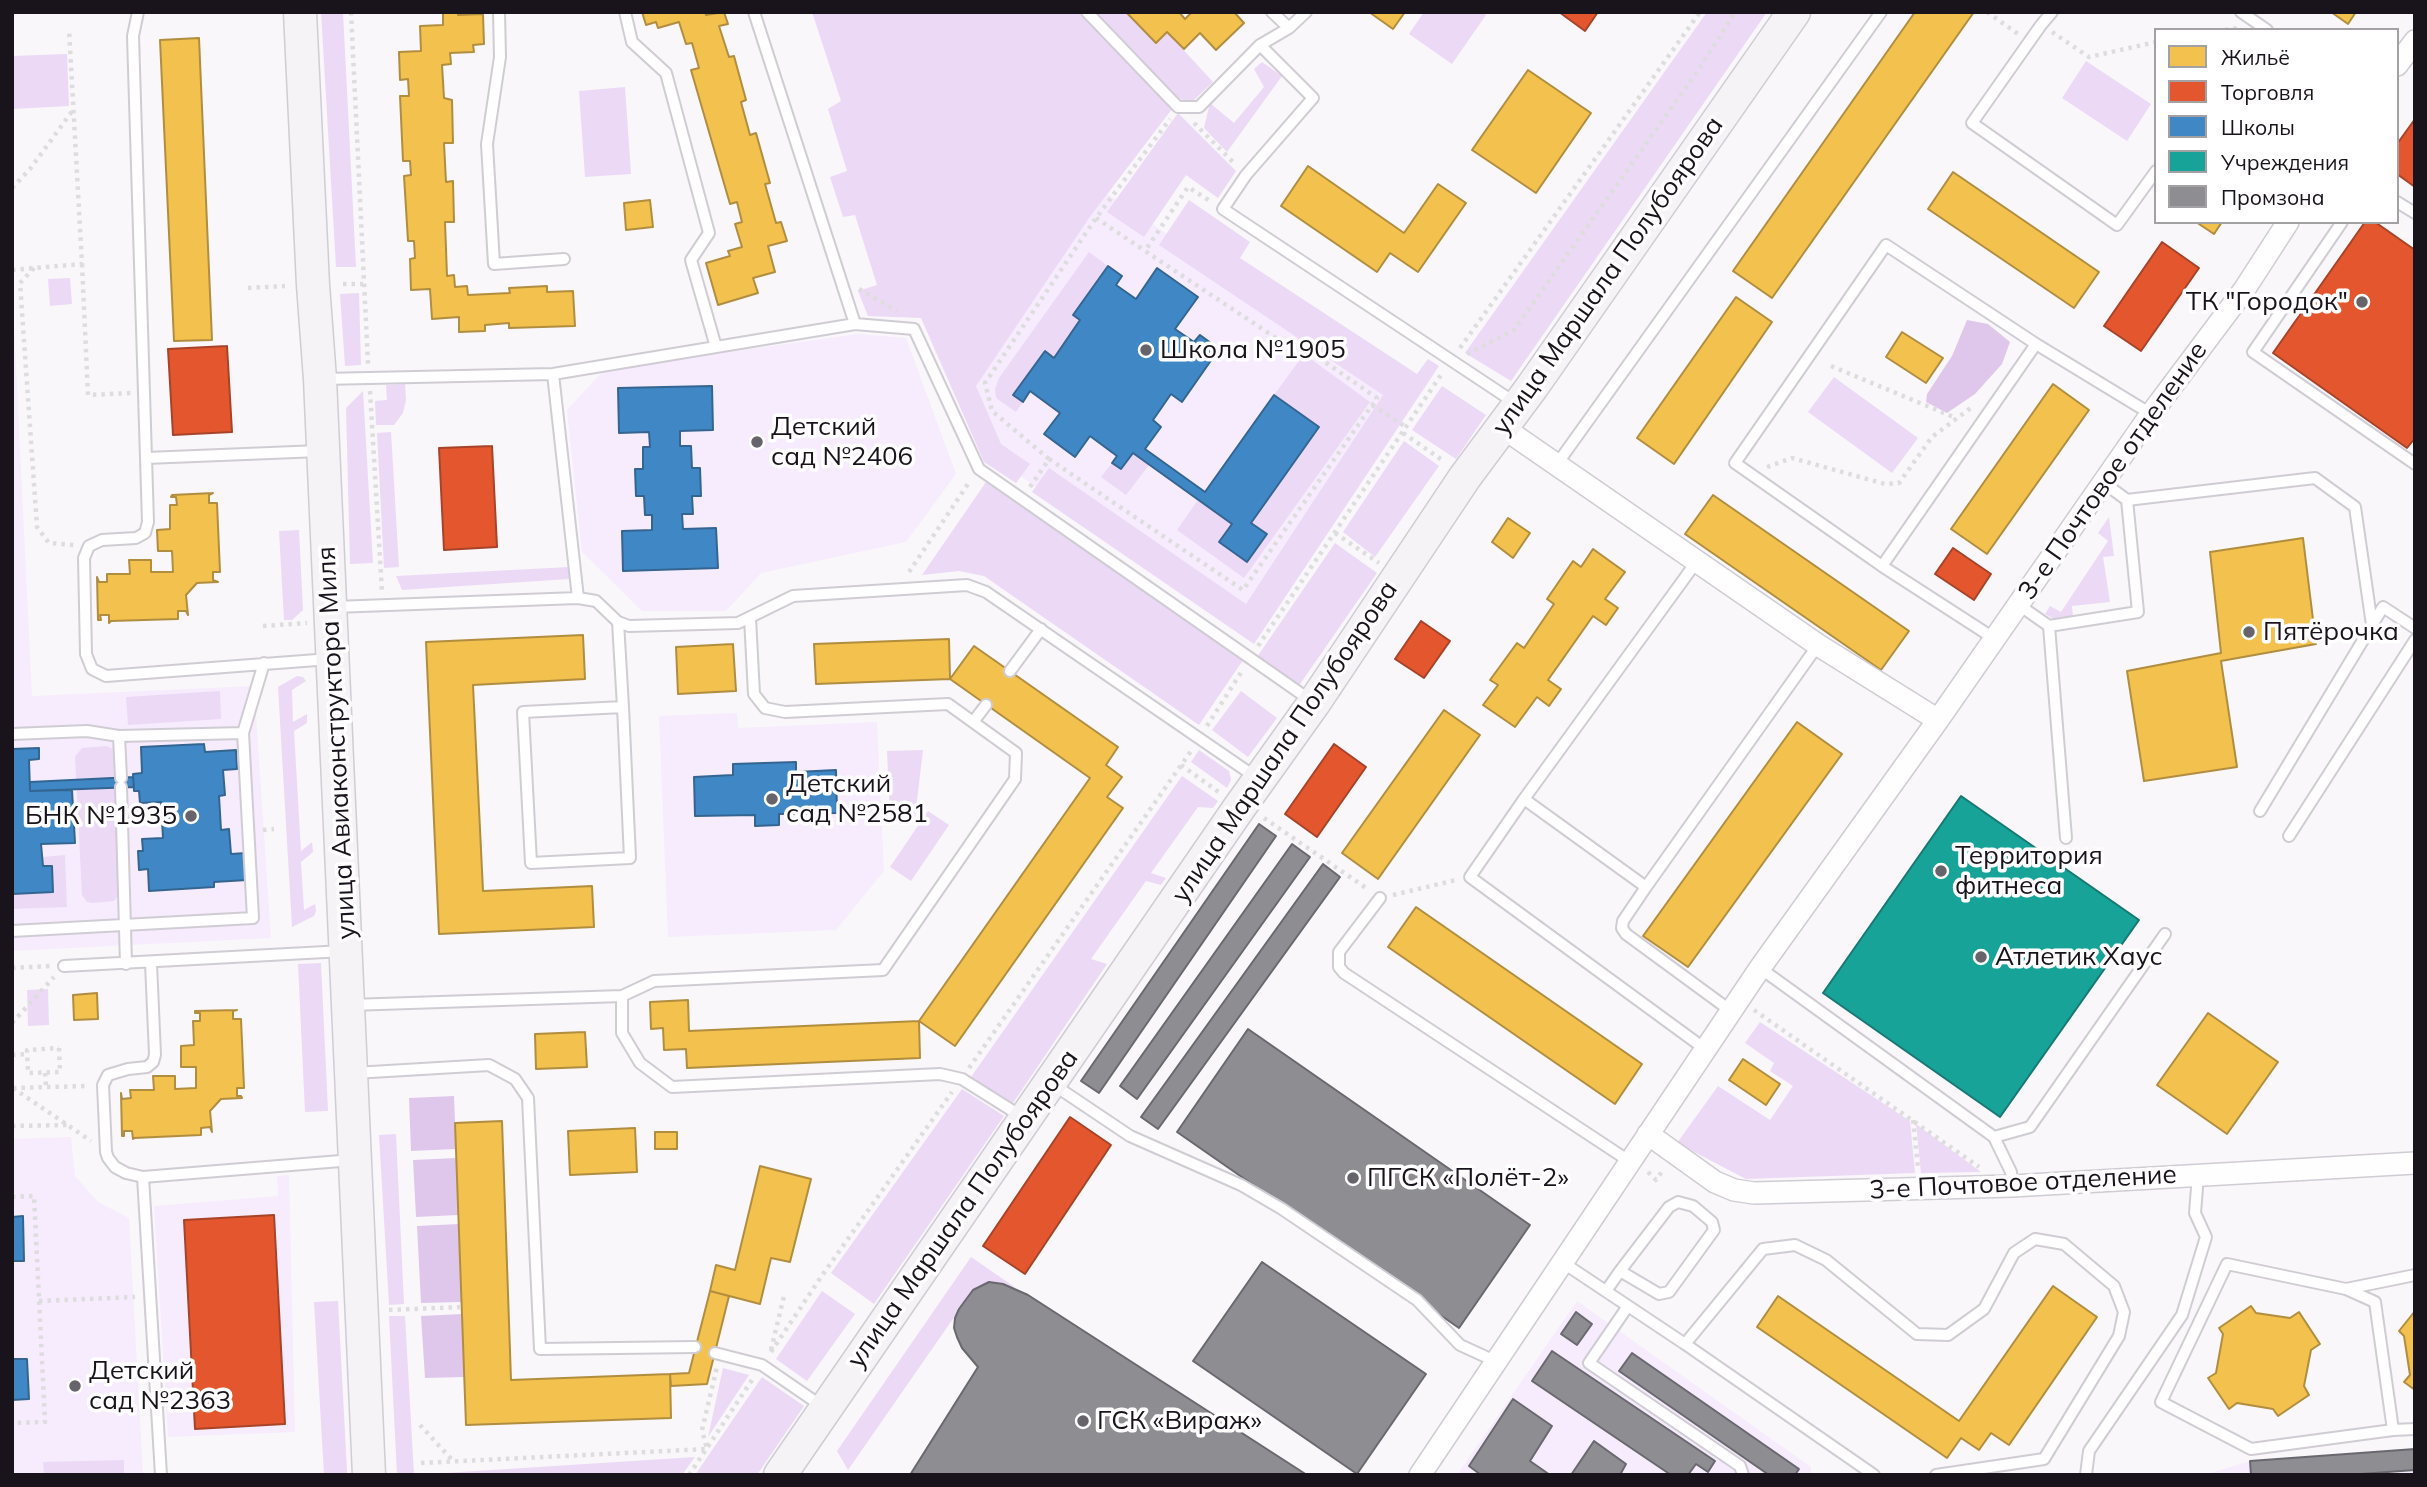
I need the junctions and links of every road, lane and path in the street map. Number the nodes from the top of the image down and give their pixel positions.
1 (138, 12) edge
2 (300, 12) edge
3 (351, 12) edge
4 (499, 12) edge
5 (625, 12) edge
6 (754, 12) edge
7 (1087, 12) edge
8 (1272, 12) edge
9 (1306, 12) edge
10 (1735, 12) edge
11 (1794, 12) edge
12 (1881, 12) edge
13 (1987, 12) edge
14 (2052, 12) edge
15 (2241, 12) edge
16 (2041, 25) junction
17 (1289, 28) junction
18 (2261, 28) edge
19 (69, 29) dead end
20 (2415, 41) edge
21 (2029, 42) junction
22 (2154, 42) edge
23 (1260, 45) junction
24 (2399, 62) edge
25 (1178, 107) junction
26 (73, 110) junction
27 (1246, 175) junction
28 (2154, 175) edge
29 (12, 188) edge
30 (2399, 203) edge
31 (1223, 209) junction
32 (2415, 213) edge
33 (1096, 218) junction
34 (2287, 224) edge
35 (2341, 224) edge
36 (1145, 251) junction
37 (564, 259) dead end
38 (82, 264) junction
39 (34, 268) junction
40 (12, 270) edge
41 (840, 278) junction
42 (363, 284) junction
43 (342, 285) dead end
44 (285, 286) dead end
45 (248, 288) dead end
46 (907, 316) dead end
47 (855, 324) junction
48 (2036, 344) junction
49 (716, 347) junction
50 (1450, 362) junction
51 (1831, 366) dead end
52 (553, 374) junction
53 (320, 379) junction
54 (369, 379) junction
55 (145, 392) junction
56 (1998, 398) junction
57 (1372, 404) junction
58 (2151, 414) junction
59 (1510, 416) junction
60 (1957, 418) junction
61 (323, 451) junction
62 (146, 458) junction
63 (1049, 459) junction
64 (1448, 464) dead end
65 (1557, 464) junction
66 (2415, 464) edge
67 (979, 469) junction
68 (1750, 474) junction
69 (2104, 483) junction
70 (1026, 493) dead end
71 (2127, 500) junction
72 (1335, 533) dead end
73 (89, 546) junction
74 (1386, 553) dead end
75 (1697, 561) junction
76 (1882, 566) junction
77 (897, 589) junction
78 (578, 598) junction
79 (2019, 605) junction
80 (382, 606) junction
81 (330, 607) junction
82 (750, 618) junction
83 (618, 622) junction
84 (2372, 625) junction
85 (2049, 626) junction
86 (2415, 628) edge
87 (1041, 629) junction
88 (1995, 639) junction
89 (2415, 640) edge
90 (1818, 645) junction
91 (333, 659) junction
92 (264, 663) junction
93 (1010, 671) dead end
94 (1314, 703) junction
95 (986, 705) dead end
96 (623, 707) junction
97 (1938, 720) junction
98 (973, 722) junction
99 (243, 733) junction
100 (12, 734) edge
101 (119, 736) junction
102 (1181, 765) dead end
103 (1259, 779) junction
104 (1222, 795) dead end
105 (1524, 799) junction
106 (2260, 811) dead end
107 (1258, 814) dead end
108 (2288, 836) dead end
109 (2066, 838) dead end
110 (1470, 877) junction
111 (1646, 887) junction
112 (1380, 898) junction
113 (125, 925) junction
114 (12, 931) edge
115 (2165, 934) dead end
116 (346, 951) junction
117 (151, 963) junction
118 (125, 964) junction
119 (64, 966) junction
120 (12, 968) edge
121 (1760, 968) junction
122 (621, 996) junction
123 (349, 1005) junction
124 (1735, 1006) junction
125 (12, 1023) edge
126 (1705, 1049) junction
127 (28, 1054) junction
128 (12, 1055) edge
129 (45, 1073) junction
130 (351, 1073) junction
131 (1051, 1083) junction
132 (103, 1085) junction
133 (46, 1087) junction
134 (13, 1088) edge
135 (1026, 1119) junction
136 (67, 1125) junction
137 (12, 1126) edge
138 (1648, 1134) junction
139 (1994, 1137) junction
140 (106, 1152) junction
141 (355, 1160) junction
142 (1629, 1161) junction
143 (2415, 1163) edge
144 (1988, 1173) dead end
145 (2198, 1175) junction
146 (143, 1177) junction
147 (2012, 1186) junction
148 (12, 1197) edge
149 (1562, 1262) junction
150 (1620, 1271) junction
151 (2415, 1275) edge
152 (2346, 1289) junction
153 (1606, 1291) junction
154 (150, 1296) junction
155 (784, 1296) dead end
156 (39, 1301) junction
157 (1628, 1306) junction
158 (461, 1307) dead end
159 (389, 1310) dead end
160 (1685, 1344) junction
161 (695, 1347) dead end
162 (715, 1353) dead end
163 (770, 1353) dead end
164 (1495, 1361) junction
165 (824, 1408) junction
166 (12, 1423) edge
167 (420, 1425) dead end
168 (2415, 1429) edge
169 (2393, 1430) junction
170 (707, 1449) dead end
171 (454, 1462) junction
172 (421, 1464) dead end
173 (161, 1475) edge
174 (369, 1475) edge
175 (780, 1475) edge
176 (1420, 1475) edge
177 (1743, 1475) edge
178 (1874, 1475) edge
179 (1937, 1475) edge
180 (2086, 1475) edge

1 - 55 lane
2 - 53 street, улица Авиаконструктора Миля
3 - 42 path
4 - 37 lane
5 - 49 lane
6 - 41 lane
7 - 25 lane
8 - 17 lane
9 - 17 lane
10 - 50 path
11 - 59 street, улица Маршала Полубоярова
12 - 65 lane
13 - 21 path
14 - 16 lane
15 - 18 lane
16 - 21 lane
16 - 22 path
17 - 23 lane
19 - 26 path
20 - 24 street
21 - 28 lane
23 - 25 lane
23 - 27 lane
25 - 27 path
25 - 33 path
26 - 29 path
26 - 38 path
27 - 31 lane
30 - 32 lane
31 - 36 path
31 - 50 lane
33 - 36 path
33 - 63 path
34 - 58 street, 3-е Почтовое отделение
35 - 66 lane
36 - 57 path
38 - 39 path
38 - 55 path
39 - 40 path
39 - 73 path
41 - 46 path
41 - 47 lane
42 - 43 path
42 - 54 path
44 - 45 path
47 - 49 lane
47 - 67 lane
48 - 56 lane
48 - 58 lane
48 - 68 lane
49 - 52 lane
50 - 59 lane
51 - 60 path
52 - 54 lane
52 - 78 lane
53 - 54 lane
53 - 61 street, улица Авиаконструктора Миля
54 - 80 path
55 - 62 lane
56 - 60 path
56 - 76 lane
57 - 63 path
57 - 64 path
58 - 69 street, 3-е Почтовое отделение
59 - 65 street
59 - 94 street, улица Маршала Полубоярова
60 - 68 path
61 - 62 lane
61 - 81 street, улица Авиаконструктора Миля
62 - 73 lane
63 - 70 path
65 - 75 street
67 - 77 path
67 - 94 lane
68 - 76 lane
69 - 71 lane
69 - 79 street, 3-е Почтовое отделение
71 - 84 lane
71 - 85 lane
72 - 74 path
73 - 92 lane
75 - 90 street
75 - 105 lane
76 - 88 lane
77 - 82 lane
77 - 87 lane
78 - 80 lane
78 - 83 lane
79 - 85 lane
79 - 88 street, 3-е Почтовое отделение
80 - 81 lane
81 - 91 street, улица Авиаконструктора Миля
82 - 83 lane
82 - 98 lane
83 - 96 lane
84 - 86 lane
84 - 106 lane
85 - 109 lane
87 - 93 lane
87 - 103 lane
88 - 97 street, 3-е Почтовое отделение
89 - 108 lane
90 - 97 street
90 - 111 lane
91 - 92 lane
91 - 116 street, улица Авиаконструктора Миля
92 - 99 lane
94 - 103 street, улица Маршала Полубоярова
95 - 98 lane
96 - 96 lane
97 - 121 street, 3-е Почтовое отделение
98 - 122 lane
99 - 101 lane
99 - 113 lane
100 - 101 lane
101 - 113 lane
102 - 104 path
103 - 131 street, улица Маршала Полубоярова
105 - 110 lane
105 - 111 lane
107 - 112 path
110 - 112 path
110 - 126 lane
111 - 124 lane
112 - 142 lane
113 - 114 lane
113 - 118 lane
115 - 139 lane
116 - 117 lane
116 - 123 street, улица Авиаконструктора Миля
117 - 118 lane
117 - 132 lane
118 - 119 lane
119 - 120 path
119 - 125 path
121 - 124 street, 3-е Почтовое отделение
121 - 139 lane
122 - 123 lane
122 - 135 lane
123 - 130 street, улица Авиаконструктора Миля
124 - 126 street, 3-е Почтовое отделение
124 - 144 path
126 - 138 street, 3-е Почтовое отделение
127 - 128 path
127 - 129 path
127 - 129 path
129 - 133 path
130 - 141 street, улица Авиаконструктора Миля
130 - 161 lane
131 - 135 street, улица Маршала Полубоярова
131 - 164 lane
132 - 133 path
132 - 140 lane
133 - 134 path
134 - 136 path
135 - 165 street, улица Маршала Полубоярова
136 - 137 path
136 - 140 path
138 - 142 street, 3-е Почтовое отделение
138 - 147 street, 3-е Почтовое отделение
139 - 147 lane
140 - 146 lane
141 - 146 lane
141 - 174 street, улица Авиаконструктора Миля
142 - 149 street, 3-е Почтовое отделение
143 - 145 street, 3-е Почтовое отделение
145 - 147 street, 3-е Почтовое отделение
145 - 180 lane
146 - 154 lane
148 - 156 path
149 - 153 lane
149 - 164 street, 3-е Почтовое отделение
150 - 150 lane
150 - 153 lane
151 - 152 lane
152 - 169 lane
152 - 169 lane
153 - 157 lane
154 - 156 path
154 - 173 lane
155 - 163 path
156 - 166 path
157 - 160 lane
157 - 177 lane
158 - 159 path
160 - 178 lane
160 - 179 lane
162 - 165 lane
164 - 176 street, 3-е Почтовое отделение
165 - 175 street, улица Маршала Полубоярова
167 - 171 path
168 - 169 lane
170 - 171 path
171 - 172 path

